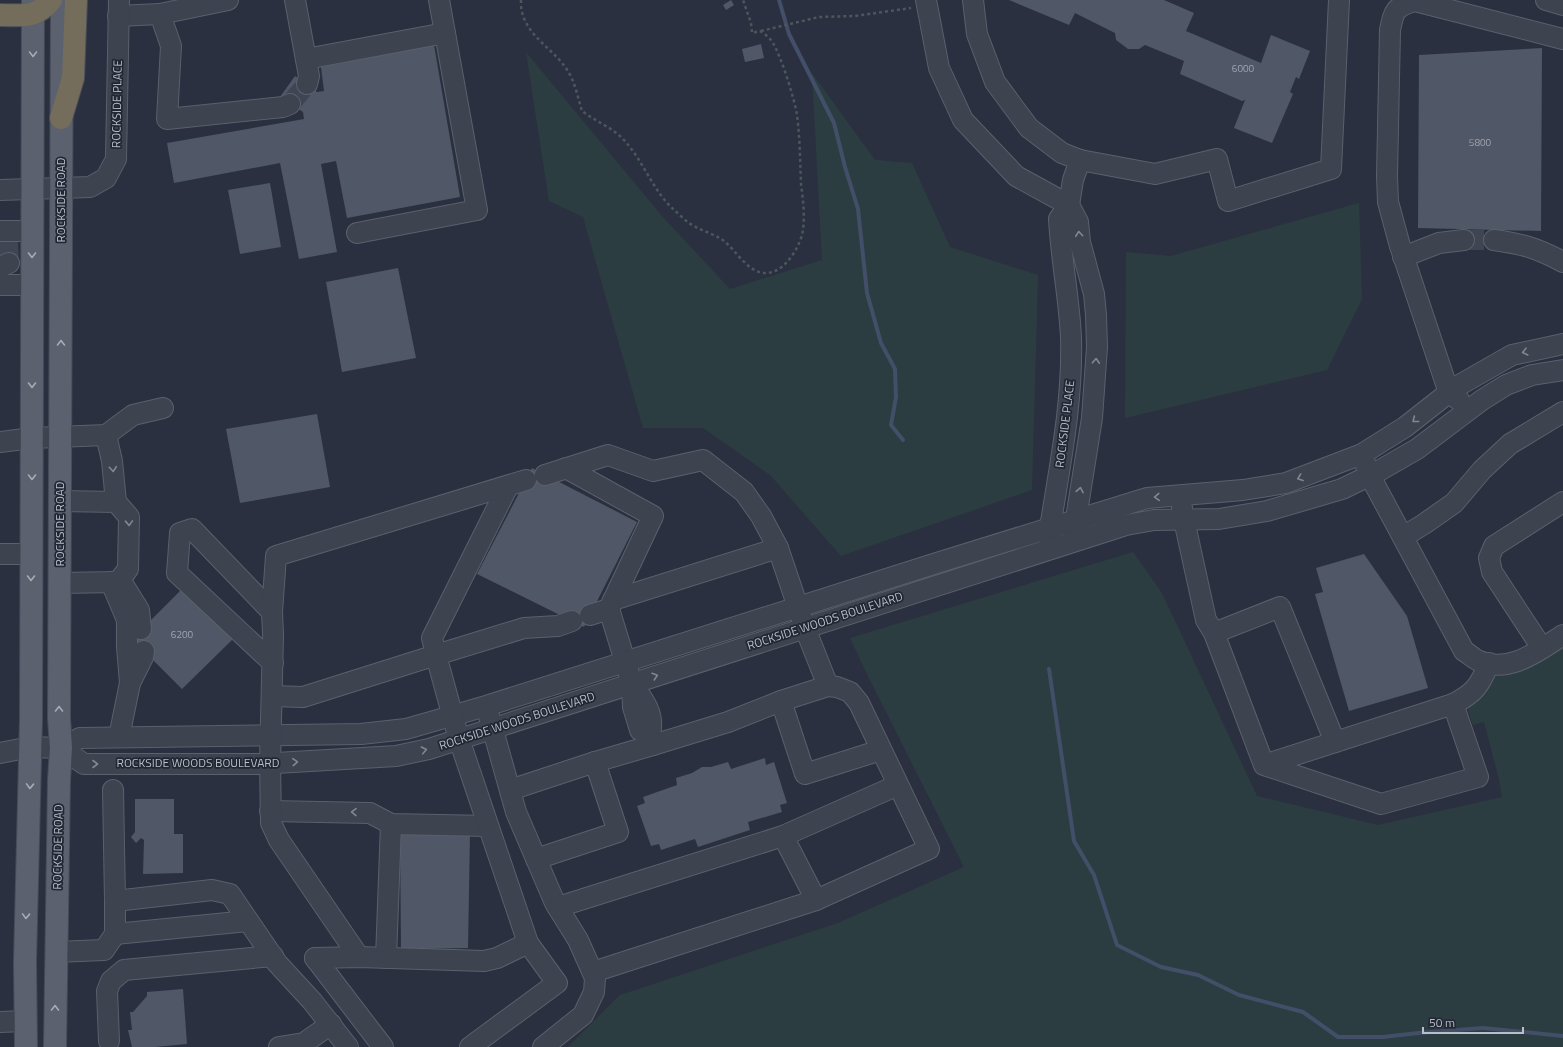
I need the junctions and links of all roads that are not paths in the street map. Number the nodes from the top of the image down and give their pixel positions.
1 (51, 0) edge
2 (62, 0) edge
3 (76, 0) edge
4 (228, 0) edge
5 (295, 0) edge
6 (439, 0) edge
7 (973, 0) edge
8 (1340, 0) edge
9 (1546, 0) edge
10 (926, 3) edge
11 (1402, 3) edge
12 (1563, 5) edge
13 (33, 7) edge
14 (118, 8) edge
15 (160, 14) junction
16 (0, 15) edge
17 (446, 33) junction
18 (1563, 39) edge
19 (306, 59) junction
20 (307, 84) tunnel mouth
21 (290, 104) tunnel mouth
22 (61, 118) junction
23 (1080, 160) junction
24 (32, 188) junction
25 (61, 188) junction
26 (0, 190) edge
27 (1070, 205) junction
28 (32, 231) junction
29 (357, 233) dead end
30 (3, 237) edge
31 (1464, 240) tunnel mouth
32 (1494, 240) tunnel mouth
33 (1404, 257) junction
34 (1563, 262) edge
35 (0, 285) edge
36 (32, 285) junction
37 (1094, 294) junction
38 (1068, 299) junction
39 (1563, 344) edge
40 (1563, 370) edge
41 (1449, 393) junction
42 (163, 408) dead end
43 (1471, 408) junction
44 (1563, 412) edge
45 (106, 435) junction
46 (32, 438) junction
47 (61, 438) junction
48 (0, 442) edge
49 (1361, 454) junction
50 (566, 468) junction
51 (545, 475) dead end
52 (1370, 476) junction
53 (1181, 496) junction
54 (60, 501) junction
55 (116, 502) junction
56 (1563, 502) edge
57 (1075, 520) junction
58 (1184, 520) junction
59 (1050, 528) junction
60 (1403, 537) junction
61 (1073, 543) junction
62 (778, 548) junction
63 (1051, 549) junction
64 (0, 554) edge
65 (31, 554) junction
66 (115, 581) junction
67 (60, 583) junction
68 (611, 604) junction
69 (798, 607) junction
70 (272, 612) junction
71 (805, 628) junction
72 (141, 629) dead end
73 (1214, 633) junction
74 (1563, 635) edge
75 (1542, 648) junction
76 (144, 651) dead end
77 (436, 656) junction
78 (626, 662) junction
79 (272, 663) junction
80 (1489, 663) junction
81 (130, 683) junction
82 (632, 684) junction
83 (828, 686) junction
84 (272, 696) junction
85 (781, 701) junction
86 (1453, 704) junction
87 (486, 706) junction
88 (453, 716) junction
89 (493, 729) junction
90 (270, 736) junction
91 (119, 737) junction
92 (459, 740) junction
93 (651, 740) junction
94 (1334, 742) junction
95 (31, 748) junction
96 (61, 748) junction
97 (881, 750) junction
98 (0, 753) edge
99 (595, 762) junction
100 (270, 763) junction
101 (1264, 765) junction
102 (898, 786) junction
103 (113, 790) dead end
104 (510, 790) junction
105 (270, 811) junction
106 (391, 824) junction
107 (488, 826) junction
108 (783, 836) junction
109 (536, 859) junction
110 (816, 900) junction
111 (115, 901) junction
112 (558, 907) junction
113 (248, 921) junction
114 (115, 934) junction
115 (528, 943) junction
116 (104, 950) junction
117 (56, 952) junction
118 (273, 956) junction
119 (359, 957) junction
120 (386, 958) junction
121 (593, 972) junction
122 (116, 977) junction
123 (25, 1021) junction
124 (0, 1022) edge
125 (330, 1024) junction
126 (109, 1041) dead end
127 (26, 1047) edge
128 (55, 1047) edge
129 (279, 1047) edge
130 (348, 1047) edge
131 (383, 1047) edge
132 (470, 1047) edge
133 (543, 1047) edge

1 - 13 highway
2 - 22 main road, ROCKSIDE ROAD
3 - 22 highway
4 - 15 street
5 - 19 street
6 - 17 street
7 - 23 street
8 - 23 street
9 - 12 street
10 - 27 street
11 - 18 street
11 - 33 street
13 - 16 highway
13 -> 24 main road
14 - 15 street
14 - 25 street, ROCKSIDE PLACE
15 - 21 street
17 - 19 street
17 - 29 street
19 - 20 street
22 - 25 main road, ROCKSIDE ROAD
23 - 27 street
24 - 25 street, ROCKSIDE PLACE
24 - 26 street, ROCKSIDE PLACE
24 - 28 main road
47 -> 25 main road, ROCKSIDE ROAD
37 -> 27 street
27 - 38 street, ROCKSIDE PLACE
28 - 30 street
28 -> 36 main road
31 - 33 street
32 - 34 street
33 - 41 street
35 - 36 street
36 -> 46 main road
37 - 38 street
57 -> 37 street
38 - 59 street, ROCKSIDE PLACE
39 -> 41 street, ROCKSIDE WOODS BOULEVARD
40 - 43 street, ROCKSIDE WOODS BOULEVARD
41 - 43 street
41 -> 49 street, ROCKSIDE WOODS BOULEVARD
42 - 45 street
43 - 52 street, ROCKSIDE WOODS BOULEVARD
44 - 60 street
45 - 47 street
45 -> 55 street
46 - 47 street
46 - 48 street
46 -> 65 main road
47 - 54 main road, ROCKSIDE ROAD
49 - 52 street
49 -> 53 street, ROCKSIDE WOODS BOULEVARD
50 - 51 street
50 - 62 street
50 - 68 street
52 - 58 street, ROCKSIDE WOODS BOULEVARD
52 - 60 street
53 -> 57 street, ROCKSIDE WOODS BOULEVARD
53 - 58 street
54 - 55 street
54 - 67 main road, ROCKSIDE ROAD
55 -> 66 street
56 - 75 street
57 - 59 street, ROCKSIDE WOODS BOULEVARD
57 - 61 street
58 - 61 street, ROCKSIDE WOODS BOULEVARD
58 - 73 street
59 - 63 street, ROCKSIDE PLACE
59 - 69 street, ROCKSIDE WOODS BOULEVARD
60 - 80 street
61 - 63 street, ROCKSIDE WOODS BOULEVARD
62 - 68 street
62 - 69 street
63 - 71 street, ROCKSIDE WOODS BOULEVARD
64 - 65 street
65 -> 95 main road
66 - 67 street
66 - 72 street
66 - 81 street
96 -> 67 main road, ROCKSIDE ROAD
68 - 77 street
68 - 78 street
69 - 71 street
69 - 78 street, ROCKSIDE WOODS BOULEVARD
70 - 77 street
70 - 79 street
70 - 79 street
82 -> 71 street, ROCKSIDE WOODS BOULEVARD
71 - 83 street
73 - 94 street
73 - 101 street
74 - 75 street
75 - 80 street
76 - 81 street
77 - 84 street
77 - 88 street
78 - 82 street
78 - 87 street, ROCKSIDE WOODS BOULEVARD
79 - 84 street
80 - 86 street
81 - 91 street
82 - 89 street, ROCKSIDE WOODS BOULEVARD
82 - 93 street
83 - 85 street
83 - 97 street
84 - 90 street
85 - 93 street
85 - 97 street
86 - 94 street
86 - 101 street
87 - 88 street, ROCKSIDE WOODS BOULEVARD
87 - 89 street
88 - 90 street, ROCKSIDE WOODS BOULEVARD
88 - 92 street
89 - 92 street, ROCKSIDE WOODS BOULEVARD
89 - 104 street
90 - 91 street, ROCKSIDE WOODS BOULEVARD
90 - 100 street
91 - 96 street, ROCKSIDE WOODS BOULEVARD
100 -> 92 street, ROCKSIDE WOODS BOULEVARD
92 - 107 street
93 - 99 street
94 - 101 street
95 - 96 street, ROCKSIDE WOODS BOULEVARD
95 - 98 street, ROCKSIDE WOODS BOULEVARD
95 -> 123 main road
96 -> 100 street, ROCKSIDE WOODS BOULEVARD
96 - 117 main road, ROCKSIDE ROAD
97 - 102 street
99 - 104 street
99 - 109 street
100 - 105 street
102 - 108 street
102 - 110 street
103 - 111 street
104 - 109 street
106 -> 105 street
105 - 119 street
106 - 107 street
106 - 120 street
107 - 115 street
108 - 110 street
108 - 112 street
109 - 112 street
110 - 121 street
111 - 113 street
111 - 114 street
112 - 121 street
113 - 114 street
113 - 118 street
114 - 116 street
115 - 120 street
115 - 132 street
116 - 117 street
116 - 122 street
128 -> 117 main road, ROCKSIDE ROAD
118 - 122 street
118 - 125 street
119 - 120 street
119 - 131 street
121 - 133 street
122 - 126 street
123 - 124 street
123 - 127 main road
125 - 129 street
125 - 130 street

